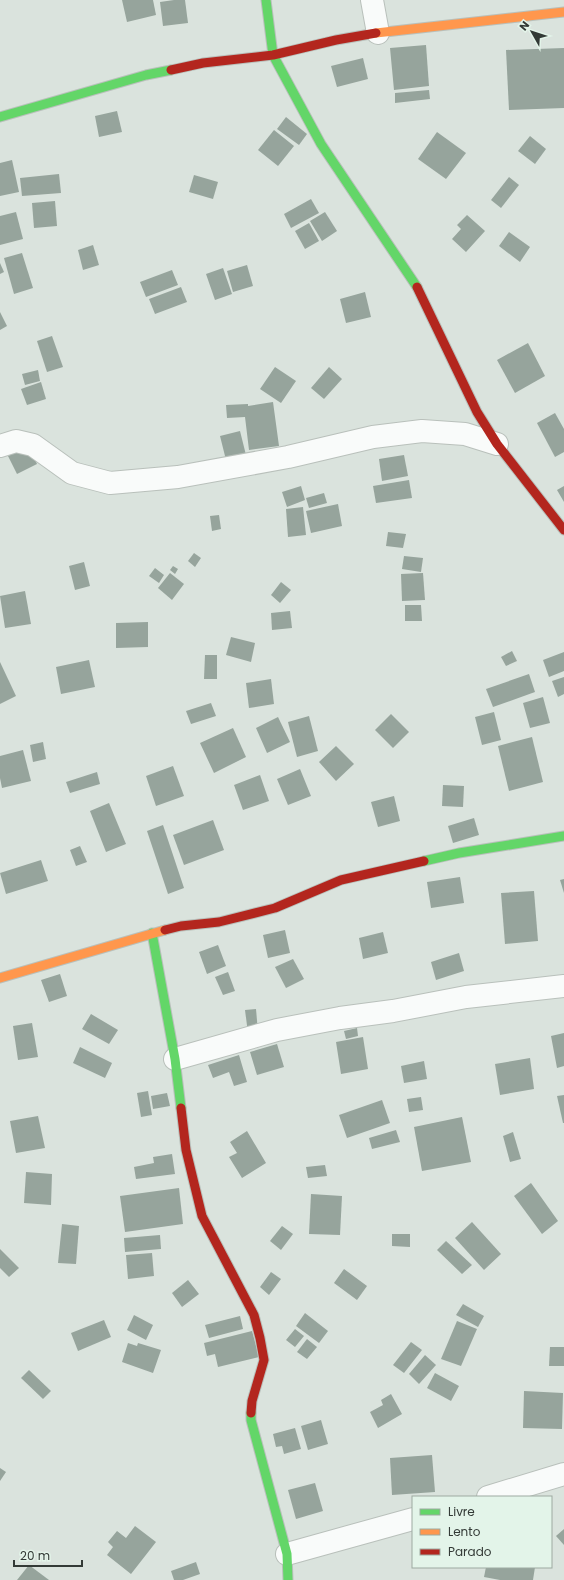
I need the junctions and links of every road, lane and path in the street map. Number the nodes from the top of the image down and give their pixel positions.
1 (266, 0) edge
2 (372, 0) edge
3 (564, 12) edge
4 (378, 33) junction
5 (272, 55) junction
6 (0, 117) edge
7 (497, 444) junction
8 (0, 446) edge
9 (564, 530) edge
10 (564, 836) edge
11 (152, 933) junction
12 (0, 978) edge
13 (564, 986) edge
14 (175, 1059) junction
15 (564, 1474) edge
16 (491, 1496) edge
17 (412, 1519) edge
18 (286, 1554) junction
19 (288, 1580) edge

1 - 5 street
2 - 4 street
3 - 4 street
4 - 5 street
5 - 6 street
5 - 7 street
7 - 8 street
7 - 9 street
10 - 11 street
11 - 12 street
11 - 14 street
13 - 14 street
14 - 18 street
15 - 16 street
17 - 18 street
18 - 19 street

